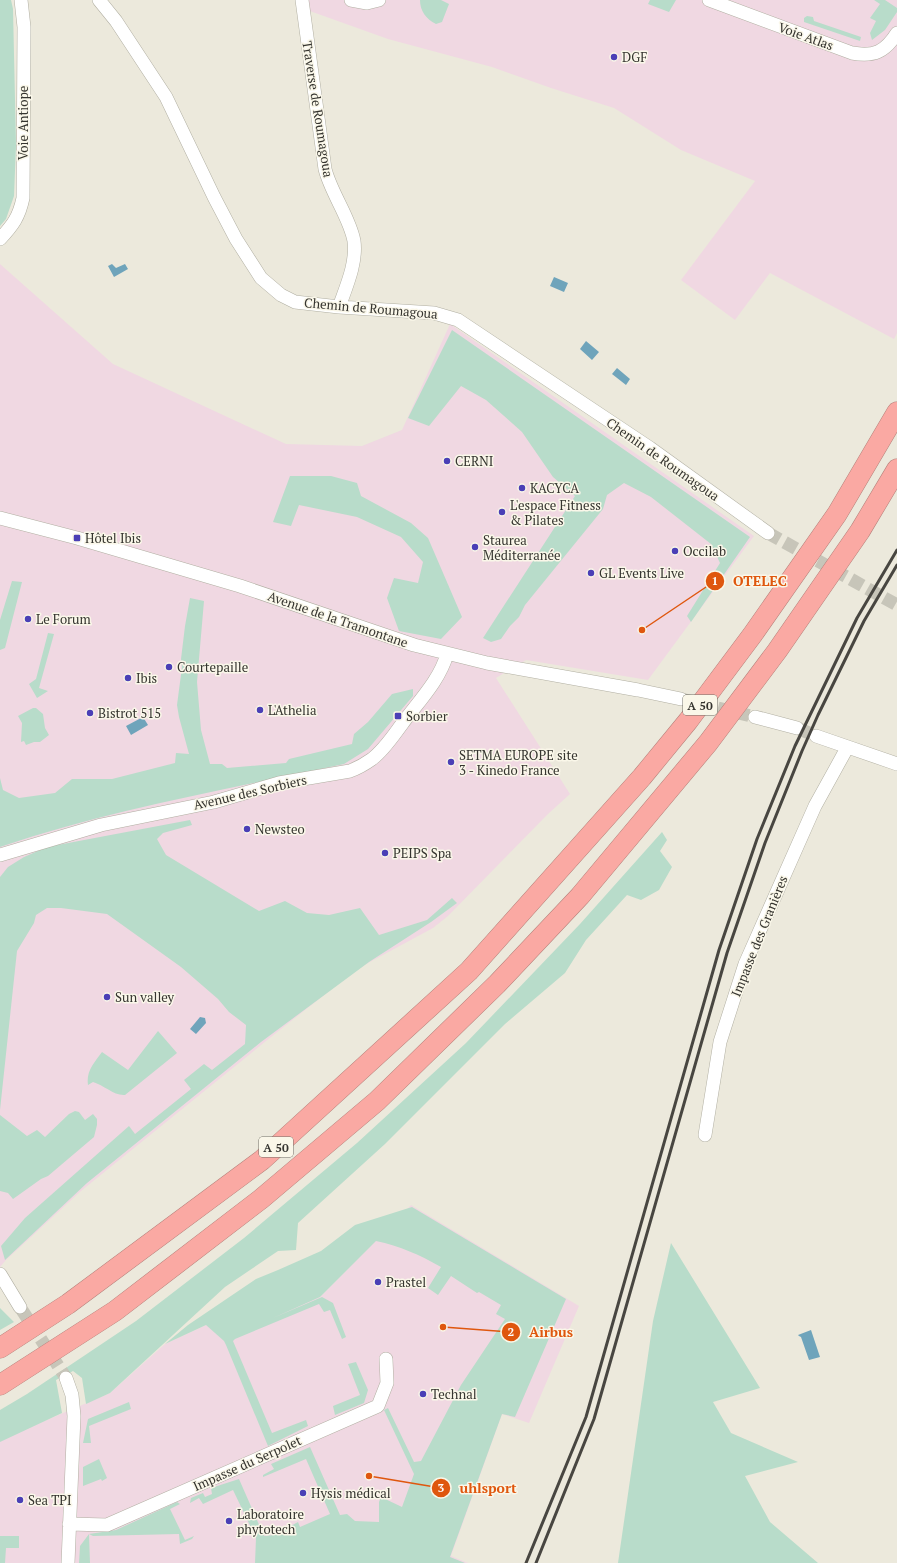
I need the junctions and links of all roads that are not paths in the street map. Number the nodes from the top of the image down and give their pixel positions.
1 (21, 0) edge
2 (99, 0) edge
3 (302, 0) edge
4 (351, 0) edge
5 (379, 0) edge
6 (709, 0) edge
7 (897, 33) edge
8 (0, 239) edge
9 (339, 307) junction
10 (897, 412) edge
11 (897, 469) edge
12 (0, 518) edge
13 (768, 533) tunnel mouth
14 (447, 654) junction
15 (681, 699) tunnel mouth
16 (755, 717) tunnel mouth
17 (797, 728) tunnel mouth
18 (816, 736) tunnel mouth
19 (847, 748) junction
20 (897, 764) edge
21 (0, 855) edge
22 (705, 1135) dead end
23 (0, 1274) edge
24 (20, 1307) tunnel mouth
25 (0, 1348) edge
26 (386, 1359) dead end
27 (66, 1378) tunnel mouth
28 (1, 1384) edge
29 (69, 1524) junction
30 (68, 1563) edge

1 - 8 street, Voie Antiope
2 - 9 street, Chemin de Roumagoua
3 - 9 street, Traverse de Roumagoua
4 - 5 street
6 - 7 street, Voie Atlas
9 - 13 street, Chemin de Roumagoua
10 - 25 highway, A 50
11 - 28 highway, A 50
12 - 14 street, Avenue de la Tramontane
14 - 15 street, Avenue de la Tramontane
14 - 21 street, Avenue des Sorbiers
16 - 17 street
18 - 19 street
19 - 20 street
19 - 22 street, Impasse des Granières
23 - 24 street
26 - 29 street, Impasse du Serpolet
27 - 29 street
29 - 30 street

